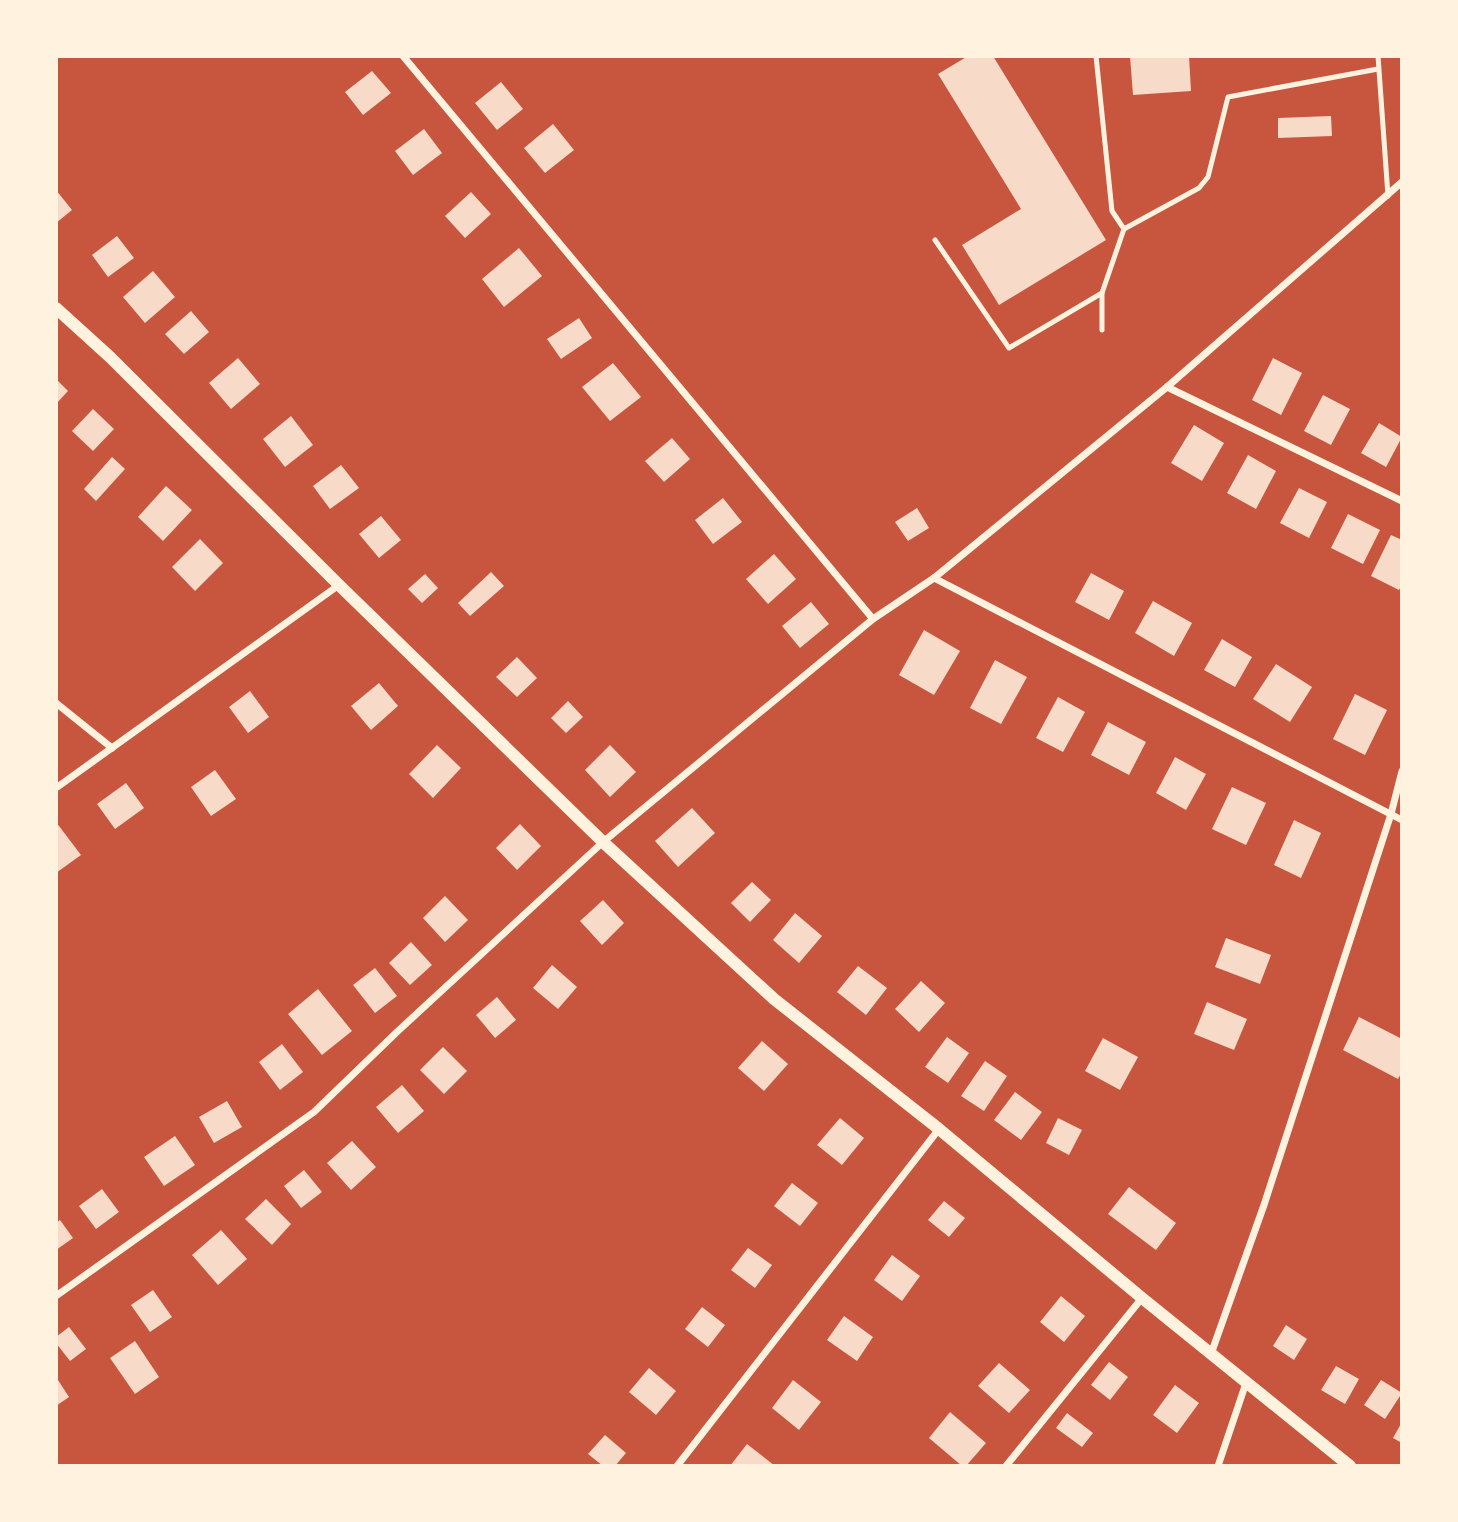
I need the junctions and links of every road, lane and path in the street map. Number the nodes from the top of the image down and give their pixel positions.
1 (403, 56) edge
2 (1096, 56) edge
3 (1378, 56) edge
4 (1378, 69) junction
5 (1402, 182) edge
6 (1388, 196) junction
7 (1125, 229) junction
8 (935, 240) dead end
9 (1102, 293) junction
10 (56, 308) edge
11 (1102, 330) dead end
12 (1167, 387) junction
13 (1402, 501) edge
14 (934, 578) junction
15 (339, 585) junction
16 (873, 619) junction
17 (56, 703) edge
18 (112, 748) junction
19 (1402, 771) edge
20 (56, 788) edge
21 (1391, 814) junction
22 (1402, 820) edge
23 (603, 842) junction
24 (939, 1129) junction
25 (56, 1296) edge
26 (1142, 1298) junction
27 (1211, 1354) junction
28 (1246, 1383) junction
29 (677, 1466) edge
30 (1006, 1466) edge
31 (1218, 1466) edge
32 (1350, 1466) edge

1 - 16 street
2 - 7 lane
3 - 4 lane
4 - 6 lane
4 - 7 lane
5 - 6 street
6 - 12 street
7 - 9 lane
8 - 9 lane
9 - 11 lane
10 - 15 street
12 - 13 street
12 - 14 street
14 - 16 street
14 - 21 street
15 - 18 street
15 - 23 street
16 - 23 street
17 - 18 street
18 - 20 street
19 - 21 street
21 - 22 street
21 - 27 street
23 - 24 street
23 - 25 street
24 - 26 street
24 - 29 street
26 - 27 street
26 - 30 street
27 - 28 street
28 - 31 street
28 - 32 street

